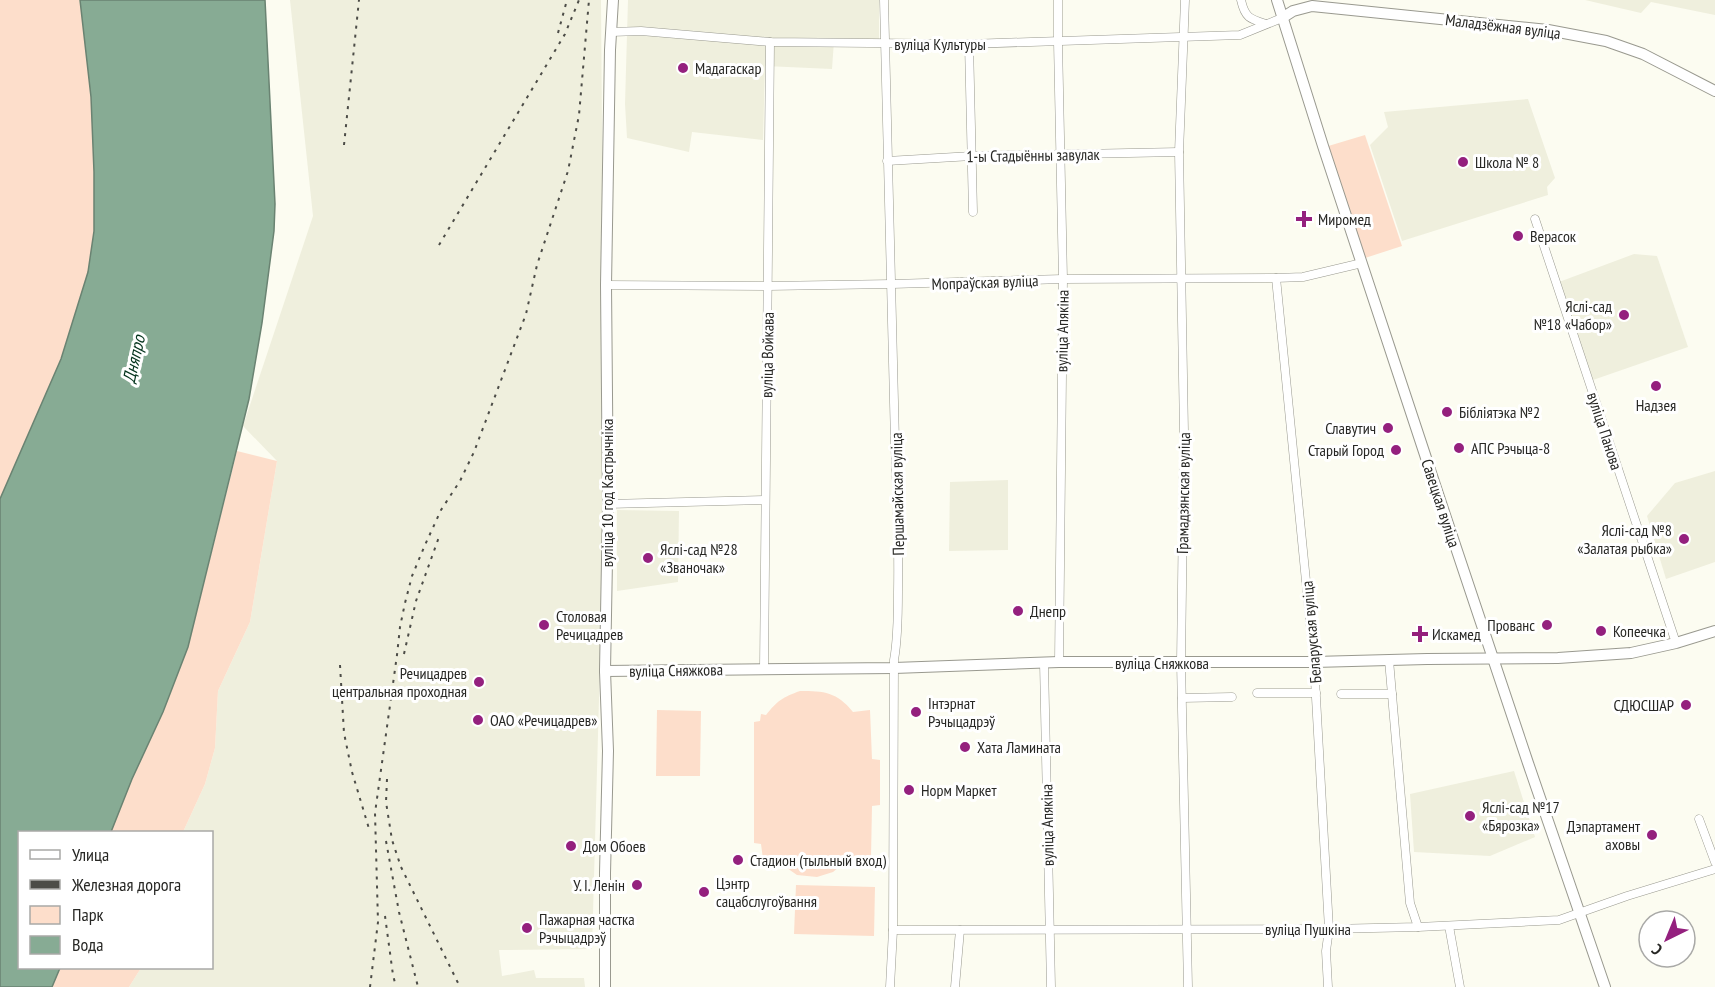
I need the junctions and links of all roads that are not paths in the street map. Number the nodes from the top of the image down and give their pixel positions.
1 (613, 0) edge
2 (884, 0) edge
3 (1058, 0) edge
4 (1185, 0) edge
5 (1241, 0) edge
6 (1270, 0) edge
7 (1277, 0) edge
8 (1282, 18) junction
9 (1266, 24) junction
10 (611, 32) junction
11 (1184, 38) junction
12 (770, 42) junction
13 (1058, 42) junction
14 (886, 44) junction
15 (969, 44) junction
16 (1715, 91) edge
17 (1179, 152) junction
18 (1061, 155) junction
19 (972, 156) junction
20 (887, 161) junction
21 (973, 212) dead end
22 (1535, 219) dead end
23 (1362, 263) junction
24 (1276, 278) junction
25 (1063, 279) junction
26 (1182, 279) junction
27 (891, 284) junction
28 (606, 285) junction
29 (768, 286) junction
30 (765, 500) junction
31 (608, 504) junction
32 (1715, 631) edge
33 (1676, 644) junction
34 (1493, 658) junction
35 (1389, 660) junction
36 (1059, 662) junction
37 (1314, 662) junction
38 (1044, 663) junction
39 (1180, 663) junction
40 (894, 668) junction
41 (764, 669) junction
42 (605, 671) junction
43 (1257, 693) dead end
44 (1316, 693) junction
45 (1341, 694) dead end
46 (1392, 694) junction
47 (1232, 697) dead end
48 (1182, 698) junction
49 (1699, 819) dead end
50 (1715, 862) edge
51 (1715, 869) edge
52 (1580, 912) junction
53 (1449, 926) junction
54 (1418, 927) junction
55 (1187, 929) junction
56 (1329, 929) junction
57 (893, 930) junction
58 (960, 930) junction
59 (1050, 930) junction
60 (605, 987) edge
61 (890, 987) edge
62 (955, 987) edge
63 (1051, 987) edge
64 (1188, 987) edge
65 (1328, 987) edge
66 (1460, 987) edge
67 (1605, 987) edge

1 - 10 street, вуліца 10 год Кастрычніка
2 - 14 street, Першамайская вуліца
3 - 13 street, вуліца Апякіна
4 - 11 street, Грамадзянская вуліца
5 - 9 street
6 - 8 street, Савецкая вуліца
7 - 8 street, Савецкая вуліца
8 - 9 street, вуліца Культуры
8 - 16 street, Маладзёжная вуліца
8 - 23 street, Савецкая вуліца
9 - 11 street, вуліца Культуры
10 - 12 street, вуліца Культуры
10 - 28 street, вуліца 10 год Кастрычніка
11 - 13 street, вуліца Культуры
11 - 17 street, Грамадзянская вуліца
12 - 14 street, вуліца Культуры
12 - 29 street, вуліца Войкава
13 - 15 street, вуліца Культуры
13 - 18 street, вуліца Апякіна
14 - 15 street, вуліца Культуры
14 - 20 street, Першамайская вуліца
15 - 19 street
17 - 18 street, 1-ы Стадыённы завулак
17 - 26 street, Грамадзянская вуліца
18 - 19 street, 1-ы Стадыённы завулак
18 - 25 street, вуліца Апякіна
19 - 20 street, 1-ы Стадыённы завулак
19 - 21 street
20 - 27 street, Першамайская вуліца
22 - 33 street, вуліца Панова
23 - 24 street, Мопраўская вуліца
23 - 34 street, Савецкая вуліца
24 - 26 street, Мопраўская вуліца
24 - 37 street, Беларуская вуліца
25 - 26 street, Мопраўская вуліца
25 - 27 street, Мопраўская вуліца
25 - 36 street, вуліца Апякіна
26 - 39 street, Грамадзянская вуліца
27 - 29 street, Мопраўская вуліца
27 - 40 street, Першамайская вуліца
28 - 29 street, Мопраўская вуліца
28 - 31 street, вуліца 10 год Кастрычніка
29 - 30 street, вуліца Войкава
30 - 31 street
30 - 41 street, вуліца Войкава
31 - 42 street, вуліца 10 год Кастрычніка
32 - 33 street, вуліца Сняжкова
33 - 34 street, вуліца Сняжкова
34 - 35 street, вуліца Сняжкова
34 - 52 street, Савецкая вуліца
35 - 37 street, вуліца Сняжкова
35 - 46 street
36 - 38 street, вуліца Сняжкова
36 - 39 street, вуліца Сняжкова
37 - 39 street, вуліца Сняжкова
37 - 44 street, Беларуская вуліца
38 - 40 street, вуліца Сняжкова
38 - 59 street, вуліца Апякіна
39 - 48 street, Грамадзянская вуліца
40 - 41 street, вуліца Сняжкова
40 - 57 street, Першамайская вуліца
41 - 42 street, вуліца Сняжкова
42 - 60 street, вуліца 10 год Кастрычніка
43 - 44 street
44 - 56 street, Беларуская вуліца
45 - 46 street
46 - 54 street
47 - 48 street
48 - 55 street, Грамадзянская вуліца
49 - 50 street
51 - 52 street, вуліца Пушкіна
52 - 53 street, вуліца Пушкіна
52 - 67 street, Савецкая вуліца
53 - 54 street, вуліца Пушкіна
53 - 66 street
54 - 56 street, вуліца Пушкіна
55 - 56 street, вуліца Пушкіна
55 - 59 street, вуліца Пушкіна
55 - 64 street, Грамадзянская вуліца
56 - 65 street, Беларуская вуліца
57 - 58 street, вуліца Пушкіна
57 - 61 street, Першамайская вуліца
58 - 59 street, вуліца Пушкіна
58 - 62 street
59 - 63 street, вуліца Апякіна

